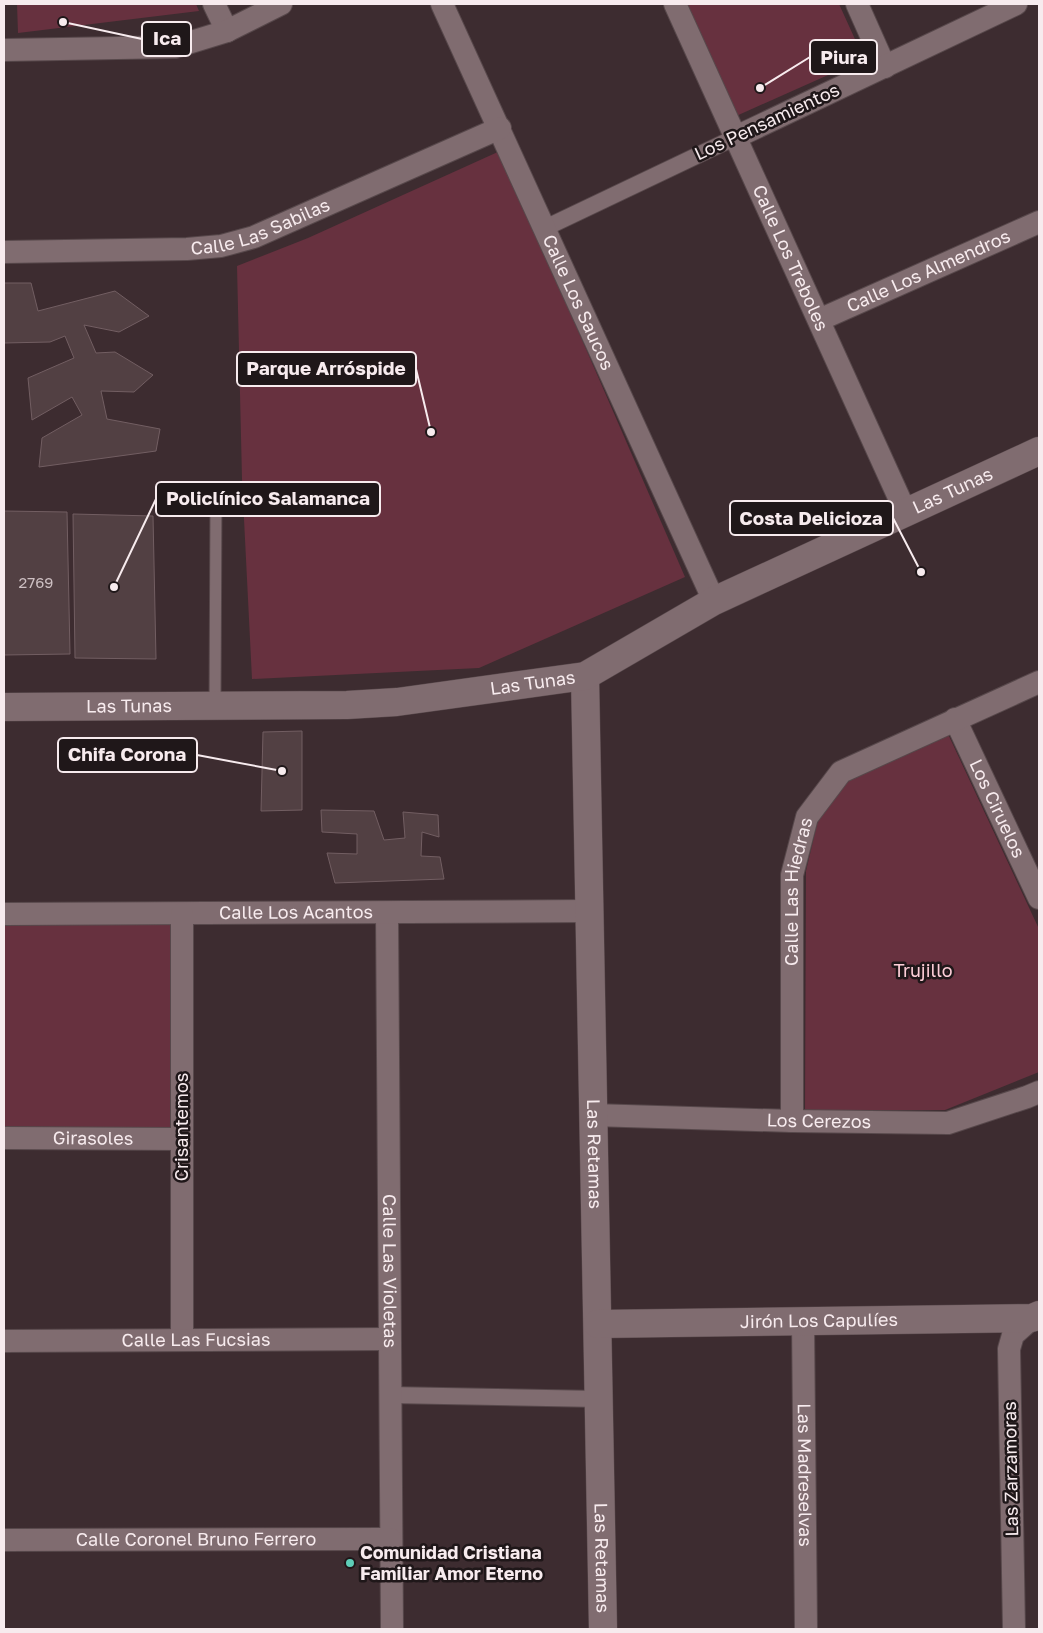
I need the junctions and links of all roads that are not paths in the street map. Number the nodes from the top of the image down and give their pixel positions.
1 (214, 4) edge
2 (281, 4) edge
3 (442, 4) edge
4 (676, 4) edge
5 (857, 4) edge
6 (1016, 4) edge
7 (227, 31) junction
8 (4, 50) edge
9 (885, 67) junction
10 (500, 128) junction
11 (736, 137) junction
12 (1039, 222) edge
13 (545, 228) junction
14 (4, 252) edge
15 (819, 320) junction
16 (1039, 451) edge
17 (216, 498) dead end
18 (906, 513) junction
19 (714, 601) junction
20 (585, 676) junction
21 (1039, 682) edge
22 (214, 706) junction
23 (4, 707) edge
24 (955, 719) junction
25 (1039, 898) edge
26 (590, 911) junction
27 (387, 912) junction
28 (4, 914) edge
29 (182, 914) junction
30 (1039, 1092) edge
31 (594, 1115) junction
32 (792, 1121) junction
33 (4, 1138) edge
34 (182, 1139) junction
35 (1036, 1317) edge
36 (803, 1321) junction
37 (598, 1324) junction
38 (389, 1339) junction
39 (182, 1340) junction
40 (4, 1341) edge
41 (390, 1395) junction
42 (598, 1398) junction
43 (390, 1539) junction
44 (4, 1540) edge
45 (392, 1629) edge
46 (602, 1629) edge
47 (806, 1629) edge
48 (1014, 1629) edge

1 - 7 street
2 - 7 street
3 - 10 street, Calle Los Saucos
4 - 11 street, Calle Los Treboles
5 - 9 street
6 - 9 street, Los Pensamientos
7 - 8 street
9 - 11 street, Los Pensamientos
10 - 13 street, Calle Los Saucos
10 - 14 street, Calle Las Sabilas
11 - 13 street, Los Pensamientos
11 - 15 street, Calle Los Treboles
12 - 15 street, Calle Los Almendros
13 - 19 street, Calle Los Saucos
15 - 18 street, Calle Los Treboles
16 - 18 street, Las Tunas
17 - 22 lane
18 - 19 street, Las Tunas
19 - 20 street, Las Tunas
20 - 22 street, Las Tunas
20 - 26 street, Las Retamas
21 - 24 street, Calle Las Hiedras
22 - 23 street, Las Tunas
24 - 25 street, Los Ciruelos
24 - 32 street, Calle Las Hiedras
26 - 27 street, Calle Los Acantos
26 - 31 street, Las Retamas
27 - 29 street, Calle Los Acantos
27 - 38 street, Calle Las Violetas
28 - 29 street, Calle Los Acantos
29 - 34 street, Crisantemos
30 - 32 street, Los Cerezos
31 - 32 street, Los Cerezos
31 - 37 street, Las Retamas
33 - 34 street, Girasoles
34 - 39 street, Crisantemos
35 - 36 street, Jirón Los Capulíes
35 - 48 street, Las Zarzamoras
36 - 37 street, Jirón Los Capulíes
36 - 47 street, Las Madreselvas
37 - 42 street, Las Retamas
38 - 39 street, Calle Las Fucsias
38 - 41 street, Calle Las Violetas
39 - 40 street, Calle Las Fucsias
41 - 42 street
41 - 43 street, Calle Las Violetas
42 - 46 street, Las Retamas
43 - 44 street, Calle Coronel Bruno Ferrero
43 - 45 street, Calle Las Violetas

